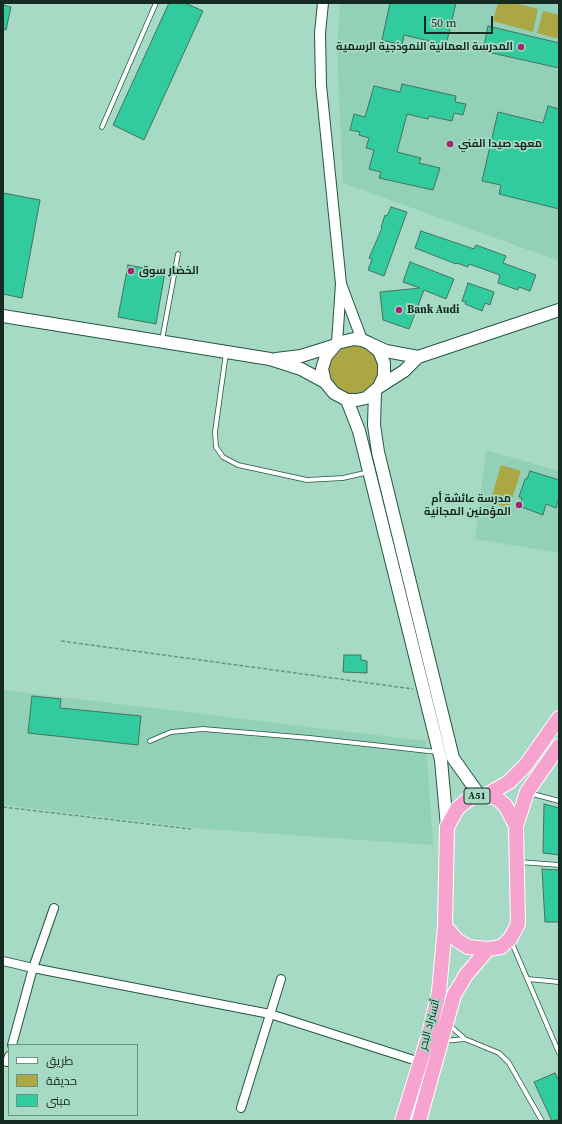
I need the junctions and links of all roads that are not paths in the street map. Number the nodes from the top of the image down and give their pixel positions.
1 (156, 3) edge
2 (323, 3) edge
3 (102, 127) dead end
4 (178, 254) dead end
5 (341, 284) junction
6 (559, 310) edge
7 (3, 316) edge
8 (366, 341) junction
9 (161, 342) junction
10 (335, 344) junction
11 (226, 352) junction
12 (418, 357) junction
13 (270, 359) junction
14 (325, 382) junction
15 (377, 390) junction
16 (347, 400) junction
17 (369, 472) junction
18 (559, 718) edge
19 (150, 740) dead end
20 (559, 746) edge
21 (439, 752) junction
22 (527, 792) junction
23 (483, 796) junction
24 (559, 801) edge
25 (516, 826) junction
26 (447, 827) junction
27 (516, 862) junction
28 (559, 865) edge
29 (54, 908) dead end
30 (445, 926) junction
31 (510, 939) junction
32 (488, 949) junction
33 (3, 961) edge
34 (33, 968) junction
35 (281, 979) dead end
36 (528, 979) junction
37 (559, 982) edge
38 (270, 1014) junction
39 (446, 1023) junction
40 (465, 1039) junction
41 (441, 1042) junction
42 (12, 1044) edge
43 (559, 1053) edge
44 (420, 1062) junction
45 (241, 1108) dead end
46 (402, 1121) edge
47 (418, 1121) edge
48 (542, 1121) edge

1 - 3 lane
2 - 5 street
4 - 9 lane
5 - 8 street
5 - 10 street
6 - 12 main road
7 - 9 main road
8 - 10 main road
8 - 12 main road
8 - 15 main road
9 - 11 main road
10 - 13 main road
10 - 14 main road
11 - 13 main road
11 - 17 lane
12 - 15 main road
13 - 14 main road
14 - 16 main road
15 - 16 main road
15 - 23 main road
16 - 17 main road
17 - 21 main road
18 - 23 highway, A51
19 - 21 lane
20 - 22 highway, A51
21 - 26 main road
22 - 24 lane
22 - 25 highway, A51
23 - 25 highway, A51
23 - 26 highway, A51
25 - 27 highway, A51
26 - 30 highway, A51
27 - 28 lane
27 - 31 highway, A51
29 - 34 street
30 - 32 highway
30 - 44 highway, أتستراد البحر / A51
31 - 32 highway
31 - 36 lane
32 - 39 highway, أتستراد البحر
33 - 34 street
34 - 38 street
34 - 42 street
35 - 38 street
36 - 37 lane
36 - 43 lane
38 - 44 street
38 - 45 street
39 - 40 lane
39 - 41 highway, أتستراد البحر
40 - 41 lane
40 - 48 lane
41 - 47 highway, أتستراد البحر
44 - 46 highway, أتستراد البحر / A51

